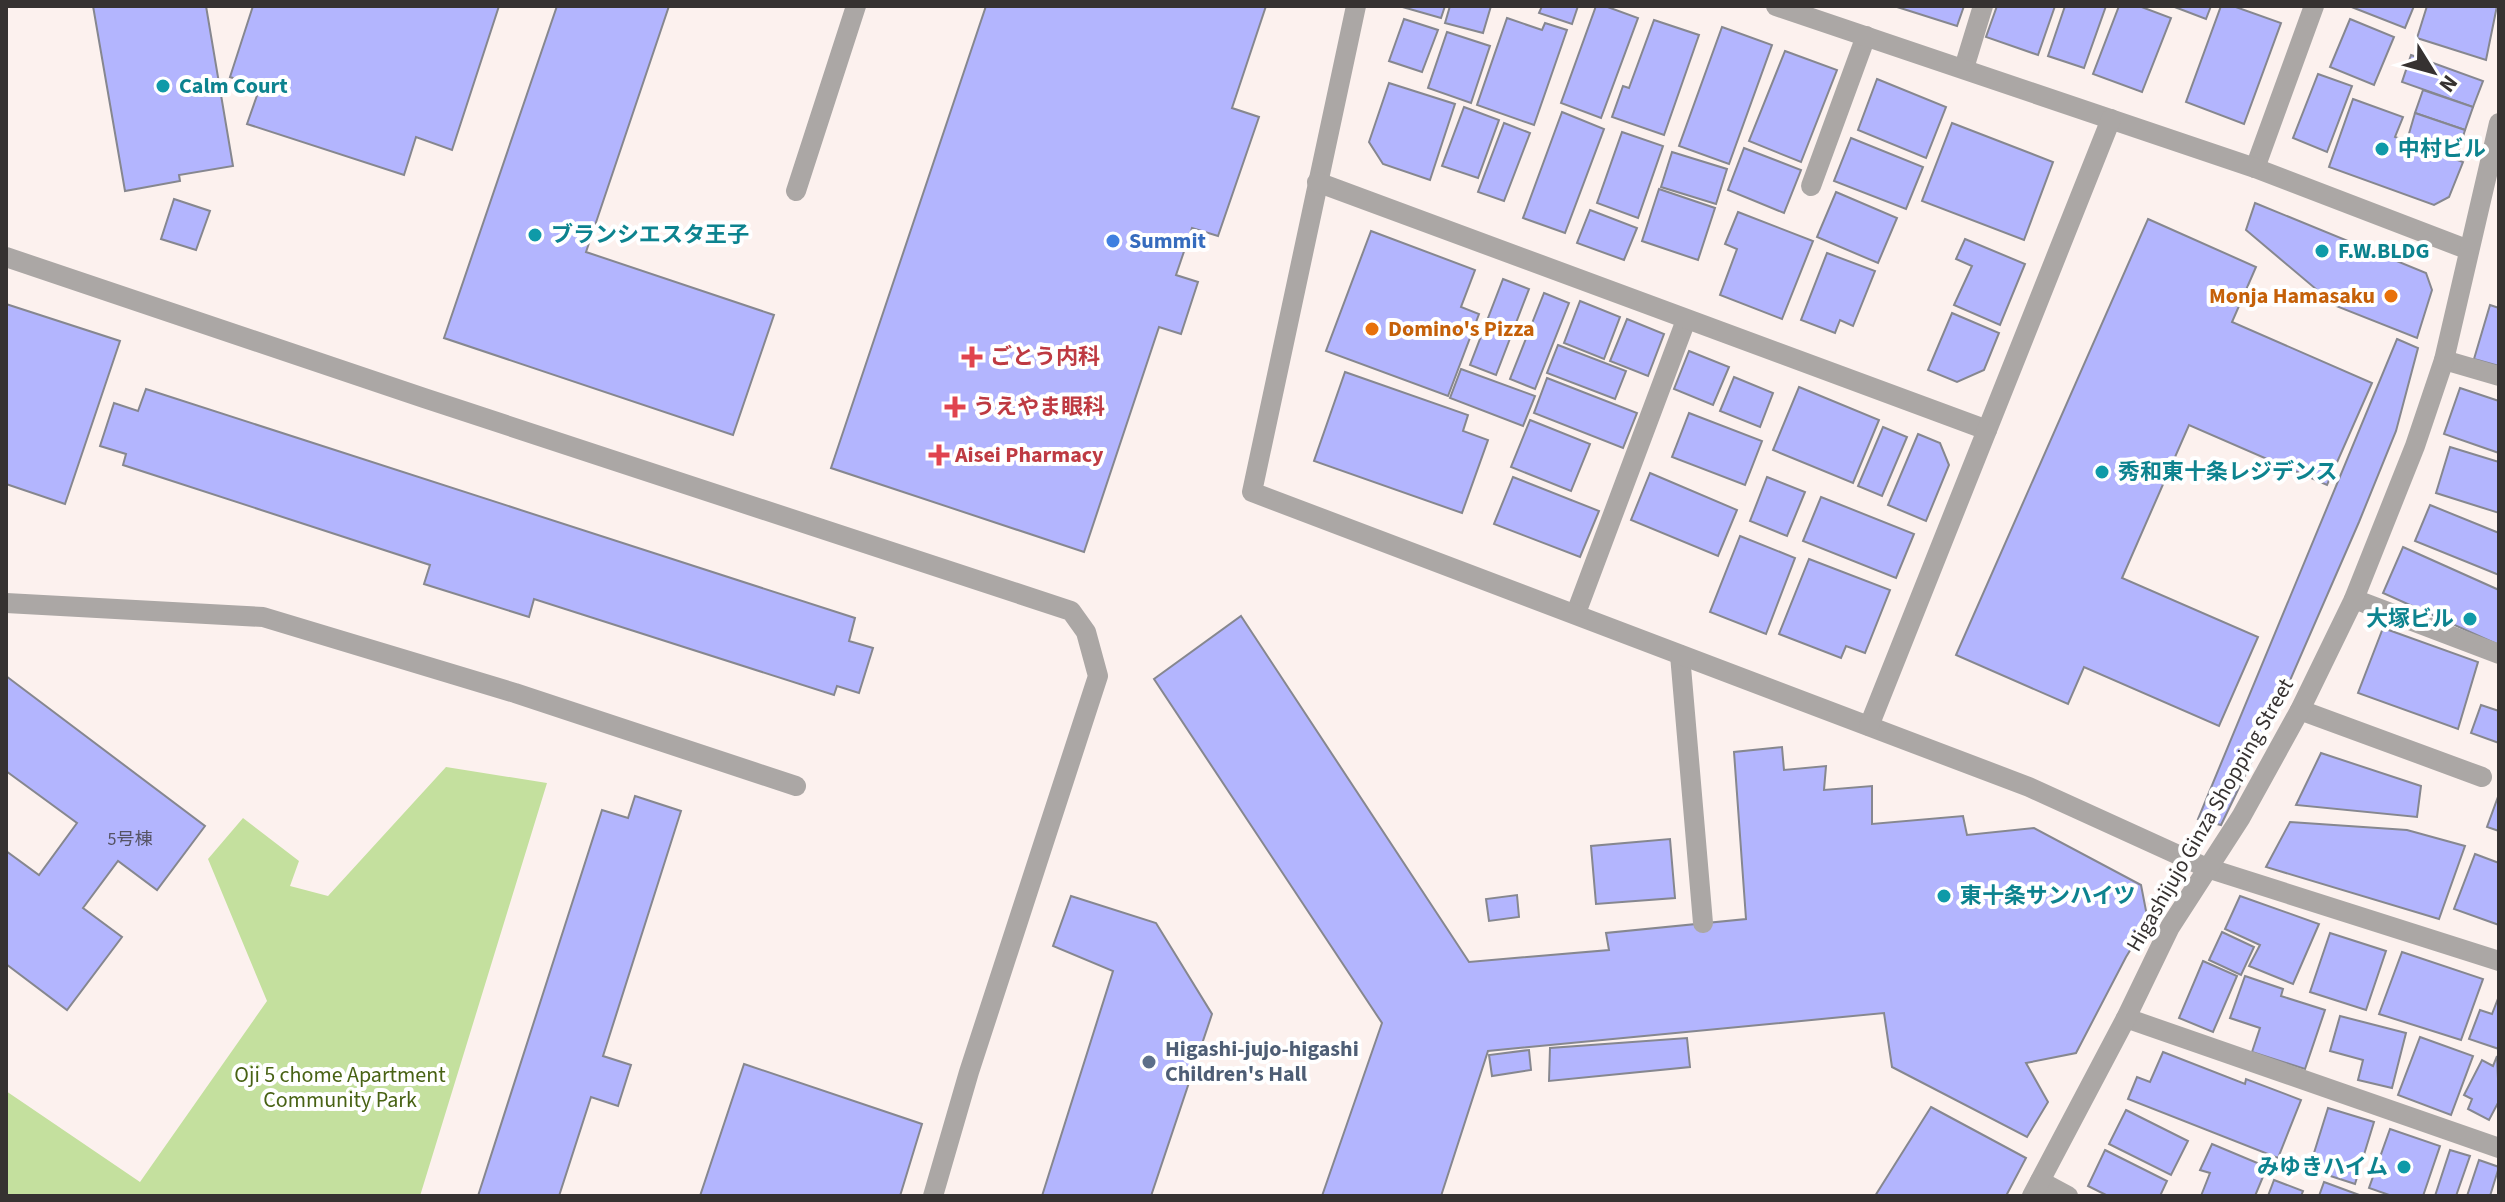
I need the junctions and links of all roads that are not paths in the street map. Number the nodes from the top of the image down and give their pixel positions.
1 (856, 6) edge
2 (1356, 6) edge
3 (1776, 6) edge
4 (1983, 6) edge
5 (2314, 6) edge
6 (1866, 36) junction
7 (1964, 68) junction
8 (2111, 119) junction
9 (2499, 123) edge
10 (2255, 168) junction
11 (1317, 182) junction
12 (1811, 186) dead end
13 (796, 191) dead end
14 (2469, 250) junction
15 (6, 257) edge
16 (1686, 320) junction
17 (2444, 360) junction
18 (2499, 376) edge
19 (1987, 430) junction
20 (2354, 599) junction
21 (6, 603) edge
22 (1576, 613) junction
23 (2499, 654) edge
24 (1680, 655) junction
25 (2300, 710) junction
26 (1869, 726) junction
27 (2482, 777) dead end
28 (796, 786) dead end
29 (2207, 868) junction
30 (1703, 923) dead end
31 (2499, 961) edge
32 (2126, 1018) junction
33 (2499, 1148) edge
34 (2036, 1189) edge
35 (933, 1196) edge
36 (2068, 1196) edge

1 - 13 street
2 - 11 street
3 - 6 street
4 - 7 street
5 - 10 street
6 - 7 street
6 - 12 street
7 - 8 street
8 - 10 street
8 - 19 street
9 - 14 street, Higashijujo Ginza Shopping Street
10 - 14 street
11 - 16 street
11 - 22 street
14 - 17 street, Higashijujo Ginza Shopping Street
15 - 35 street
16 - 19 street
16 - 22 street
17 - 18 street
17 - 20 street, Higashijujo Ginza Shopping Street
19 - 26 street
20 - 23 street
20 - 25 street, Higashijujo Ginza Shopping Street
21 - 28 street
22 - 24 street
24 - 26 street
24 - 30 street
25 - 27 street
25 - 29 street, Higashijujo Ginza Shopping Street
26 - 29 street
29 - 31 street
29 - 32 street, Higashijujo Ginza Shopping Street
32 - 33 street
32 - 34 street, Higashijujo Ginza Shopping Street
34 - 36 street

